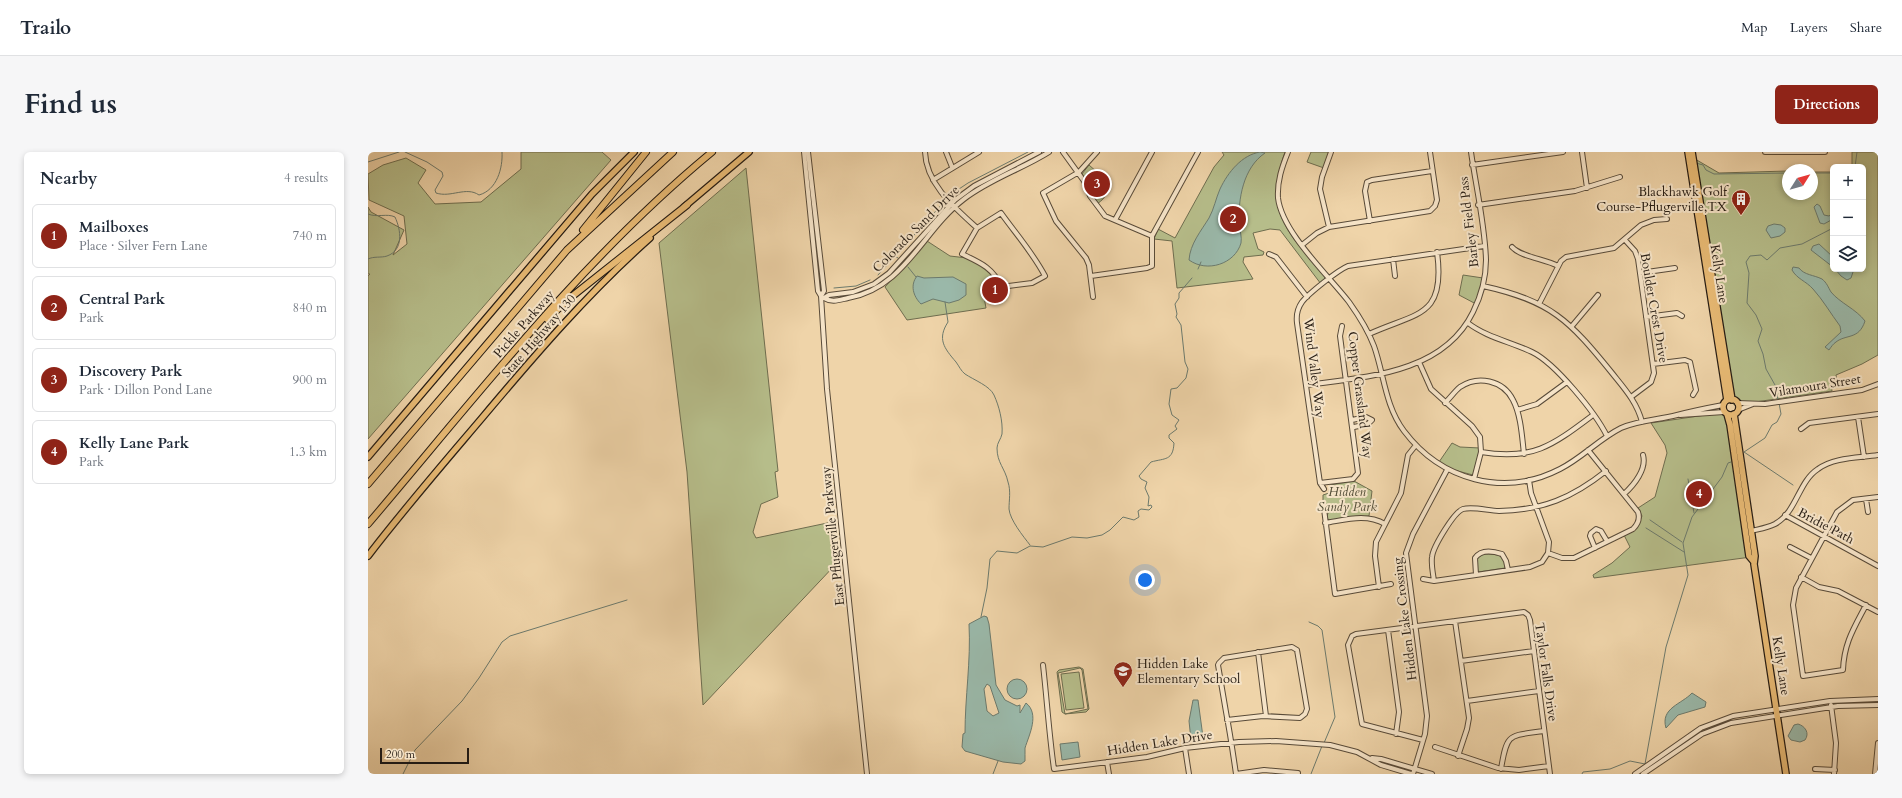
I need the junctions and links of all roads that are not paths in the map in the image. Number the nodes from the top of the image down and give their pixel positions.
1 (634, 152) edge
2 (646, 152) edge
3 (673, 152) edge
4 (712, 152) edge
5 (749, 152) edge
6 (804, 152) edge
7 (808, 152) edge
8 (925, 152) edge
9 (946, 152) edge
10 (979, 152) edge
11 (1039, 152) edge
12 (1049, 152) edge
13 (1063, 152) edge
14 (1097, 152) edge
15 (1152, 152) edge
16 (1198, 152) edge
17 (1288, 152) edge
18 (1332, 152) edge
19 (1430, 152) edge
20 (1471, 152) edge
21 (1563, 152) edge
22 (1582, 152) edge
23 (1688, 152) edge
24 (1692, 152) edge
25 (1765, 152) edge
26 (1824, 152) edge
27 (1472, 165) junction
28 (952, 167) junction
29 (1432, 171) junction
30 (1078, 172) junction
31 (1620, 177) dead end
32 (933, 180) junction
33 (1587, 188) junction
34 (808, 193) junction
35 (954, 204) junction
36 (687, 205) junction
37 (1478, 205) junction
38 (1667, 219) dead end
39 (1115, 220) junction
40 (1370, 221) junction
41 (1330, 227) junction
42 (976, 228) junction
43 (818, 232) junction
44 (1152, 236) junction
45 (1625, 240) junction
46 (1302, 245) junction
47 (1484, 246) junction
48 (1512, 247) dead end
49 (567, 250) junction
50 (1437, 252) junction
51 (1269, 254) dead end
52 (1393, 259) junction
53 (1558, 266) junction
54 (1675, 268) dead end
55 (1640, 273) junction
56 (1091, 276) junction
57 (1395, 276) dead end
58 (1329, 279) junction
59 (1483, 286) junction
60 (1598, 295) dead end
61 (1094, 297) dead end
62 (1307, 297) junction
63 (822, 298) junction
64 (1539, 304) junction
65 (1682, 316) dead end
66 (1646, 317) junction
67 (1468, 323) junction
68 (1342, 326) dead end
69 (1572, 326) junction
70 (1369, 334) junction
71 (528, 336) junction
72 (1419, 362) junction
73 (1653, 364) junction
74 (1381, 373) junction
75 (1347, 380) junction
76 (1567, 382) junction
77 (1878, 384) edge
78 (1306, 386) junction
79 (1693, 395) dead end
80 (1631, 397) junction
81 (1730, 402) junction
82 (1445, 403) junction
83 (1753, 404) junction
84 (1517, 410) junction
85 (1736, 412) junction
86 (1726, 413) junction
87 (1593, 414) junction
88 (1878, 414) edge
89 (1678, 415) junction
90 (1858, 416) junction
91 (1352, 420) junction
92 (1642, 422) junction
93 (1354, 427) junction
94 (1801, 429) dead end
95 (1607, 436) junction
96 (1416, 445) junction
97 (1588, 450) junction
98 (1481, 452) junction
99 (1524, 454) junction
100 (1643, 454) dead end
101 (1878, 455) edge
102 (368, 457) edge
103 (1864, 457) junction
104 (1447, 470) junction
105 (1606, 471) junction
106 (1474, 479) junction
107 (1529, 480) junction
108 (1320, 483) junction
109 (368, 484) edge
110 (1324, 489) dead end
111 (1624, 494) junction
112 (1878, 497) edge
113 (1866, 499) junction
114 (1536, 507) junction
115 (1324, 509) dead end
116 (1868, 512) dead end
117 (1785, 515) junction
118 (1325, 523) junction
119 (368, 524) edge
120 (1385, 524) junction
121 (1751, 531) junction
122 (1823, 536) junction
123 (1607, 541) junction
124 (1790, 547) dead end
125 (1595, 548) junction
126 (1548, 553) junction
127 (368, 556) edge
128 (1811, 558) junction
129 (1754, 562) junction
130 (1878, 566) edge
131 (1508, 570) junction
132 (1476, 575) junction
133 (1801, 578) junction
134 (1423, 579) dead end
135 (1434, 581) junction
136 (1391, 584) dead end
137 (1379, 588) junction
138 (1866, 605) junction
139 (1878, 612) edge
140 (1455, 621) junction
141 (1414, 626) junction
142 (1388, 630) junction
143 (1534, 651) junction
144 (1258, 652) junction
145 (1461, 661) junction
146 (1043, 665) dead end
147 (1539, 691) junction
148 (1878, 699) edge
149 (1467, 701) junction
150 (1830, 701) junction
151 (1878, 705) edge
152 (1831, 707) junction
153 (1777, 712) junction
154 (1266, 716) junction
155 (1227, 720) junction
156 (1544, 731) junction
157 (1396, 734) junction
158 (1423, 740) junction
159 (1231, 743) junction
160 (1878, 743) edge
161 (1435, 747) dead end
162 (1185, 748) junction
163 (1671, 752) junction
164 (1458, 756) junction
165 (1371, 758) junction
166 (1107, 762) junction
167 (1549, 766) junction
168 (1415, 769) junction
169 (1501, 769) junction
170 (1815, 769) dead end
171 (1834, 772) edge
172 (1279, 773) edge
173 (1298, 773) edge
174 (1876, 773) edge
175 (867, 774) edge
176 (1109, 774) edge
177 (1189, 774) edge
178 (1236, 774) edge
179 (1412, 774) edge
180 (1432, 774) edge
181 (1550, 774) edge
182 (1635, 774) edge
183 (1643, 774) edge
184 (1786, 774) edge

1 - 102 main road
2 - 49 highway
3 - 49 highway, Pickle Parkway
4 - 71 highway, Pickle Parkway
5 - 36 main road, State Highway 130
6 - 34 street, East Pflugerville Parkway
7 - 43 street, East Pflugerville Parkway
8 - 32 street
9 - 28 street
10 - 28 street
11 - 35 street, Colorado Sand Drive
12 - 35 street, Colorado Sand Drive
13 - 30 street
14 - 30 street
15 - 39 street
16 - 44 street
17 - 46 street
18 - 41 street
19 - 29 street
20 - 27 street, Barley Field Pass
21 - 27 street
22 - 33 street
23 - 81 main road, Kelly Lane
24 - 81 main road, Kelly Lane
25 - 26 street
27 - 37 street, Barley Field Pass
28 - 32 street
29 - 40 street
29 - 40 street
30 - 39 street
30 - 56 street
31 - 33 street
32 - 35 street
33 - 37 street
34 - 43 street
34 - 63 street, East Pflugerville Parkway
35 - 42 street
35 - 63 street, Colorado Sand Drive
36 - 71 highway
36 - 127 main road, State Highway 130
37 - 47 street, Barley Field Pass
38 - 45 street
39 - 44 street
40 - 41 street
41 - 46 street
42 - 42 street
43 - 63 street, East Pflugerville Parkway
44 - 56 street
45 - 53 street
45 - 55 street, Boulder Crest Drive
46 - 58 street
47 - 50 street, Wind Valley Way
47 - 59 street, Barley Field Pass
48 - 53 street
49 - 109 highway, Pickle Parkway
50 - 52 street, Wind Valley Way
50 - 70 street
51 - 62 street
52 - 57 street
52 - 58 street, Wind Valley Way
53 - 64 street
54 - 55 street
55 - 66 street, Boulder Crest Drive
56 - 61 street
58 - 62 street, Wind Valley Way
58 - 70 street
59 - 64 street
59 - 67 street, Barley Field Pass
60 - 69 street
62 - 78 street, Wind Valley Way
63 - 175 street, East Pflugerville Parkway
64 - 69 street
65 - 66 street
66 - 73 street, Boulder Crest Drive
67 - 72 street, Barley Field Pass
67 - 76 street
68 - 75 street, Copper Grassland Way
69 - 80 street
70 - 74 street
71 - 119 highway, Pickle Parkway
72 - 74 street, Barley Field Pass
72 - 82 street
73 - 79 street
73 - 80 street, Boulder Crest Drive
74 - 75 street, Barley Field Pass
74 - 96 street
75 - 78 street, Barley Field Pass
75 - 91 street, Copper Grassland Way
76 - 84 street
76 - 87 street
77 - 83 street, Vilamoura Street
78 - 108 street, Wind Valley Way
80 - 92 street
81 - 83 street, Vilamoura Street
81 - 85 main road, Kelly Lane
81 - 86 main road, Kelly Lane
81 - 89 street, Vilamoura Street
82 - 84 street
82 - 98 street
83 - 85 street, Vilamoura Street
84 - 99 street
85 - 86 main road
85 - 121 main road, Kelly Lane
86 - 89 street
86 - 129 main road, Kelly Lane
87 - 95 street
87 - 99 street
88 - 90 street
89 - 92 street
90 - 94 street
90 - 103 street
91 - 93 street, Copper Grassland Way
91 - 93 street
92 - 95 street
93 - 108 street, Copper Grassland Way
95 - 97 street
96 - 104 street
96 - 120 street
97 - 105 street
97 - 107 street
98 - 99 street
98 - 106 street
100 - 111 street
101 - 103 street
103 - 117 street
104 - 106 street
104 - 141 street, Hidden Lake Crossing
105 - 111 street
105 - 114 street
106 - 107 street
107 - 114 street
108 - 110 street, Wind Valley Way
111 - 123 street
112 - 113 street
113 - 116 street
113 - 122 street
114 - 126 street
114 - 135 street
115 - 118 street
117 - 121 street
117 - 122 street, Bridie Path
118 - 120 street
118 - 137 street
120 - 137 street
121 - 129 main road, Kelly Lane
122 - 128 street
122 - 130 street, Bridie Path
123 - 125 street
123 - 125 street
124 - 128 street
125 - 126 street
126 - 131 street
128 - 133 street
129 - 153 main road, Kelly Lane
131 - 132 street
131 - 132 street
132 - 135 street
133 - 138 street
133 - 138 street
134 - 135 street
136 - 137 street
138 - 139 street
140 - 141 street, Taylor Falls Drive
140 - 143 street, Taylor Falls Drive
140 - 145 street
141 - 142 street, Taylor Falls Drive
141 - 158 street, Hidden Lake Crossing
142 - 157 street
142 - 157 street, Taylor Falls Drive
143 - 145 street
143 - 147 street, Taylor Falls Drive
144 - 154 street
144 - 154 street
144 - 155 street
145 - 149 street
146 - 166 street, Hidden Lake Drive
147 - 149 street
147 - 156 street, Taylor Falls Drive
148 - 150 street
149 - 164 street
150 - 152 street
150 - 153 street
151 - 152 street
152 - 153 street
152 - 171 street
153 - 163 street
153 - 184 main road, Kelly Lane
154 - 155 street
155 - 159 street
156 - 167 street, Taylor Falls Drive
156 - 169 street
157 - 158 street, Taylor Falls Drive
158 - 168 street, Hidden Lake Crossing
159 - 162 street, Hidden Lake Drive
159 - 165 street, Hidden Lake Drive
159 - 178 street
160 - 174 street
161 - 164 street
162 - 166 street, Hidden Lake Drive
162 - 177 street
163 - 182 street
163 - 183 street
164 - 169 street
165 - 168 street, Hidden Lake Drive
165 - 179 street, Hidden Lake Drive
166 - 176 street
167 - 169 street
167 - 181 street, Taylor Falls Drive
168 - 179 street, Hidden Lake Crossing
168 - 180 street, Hidden Lake Drive
170 - 171 street
172 - 173 street
172 - 178 street

